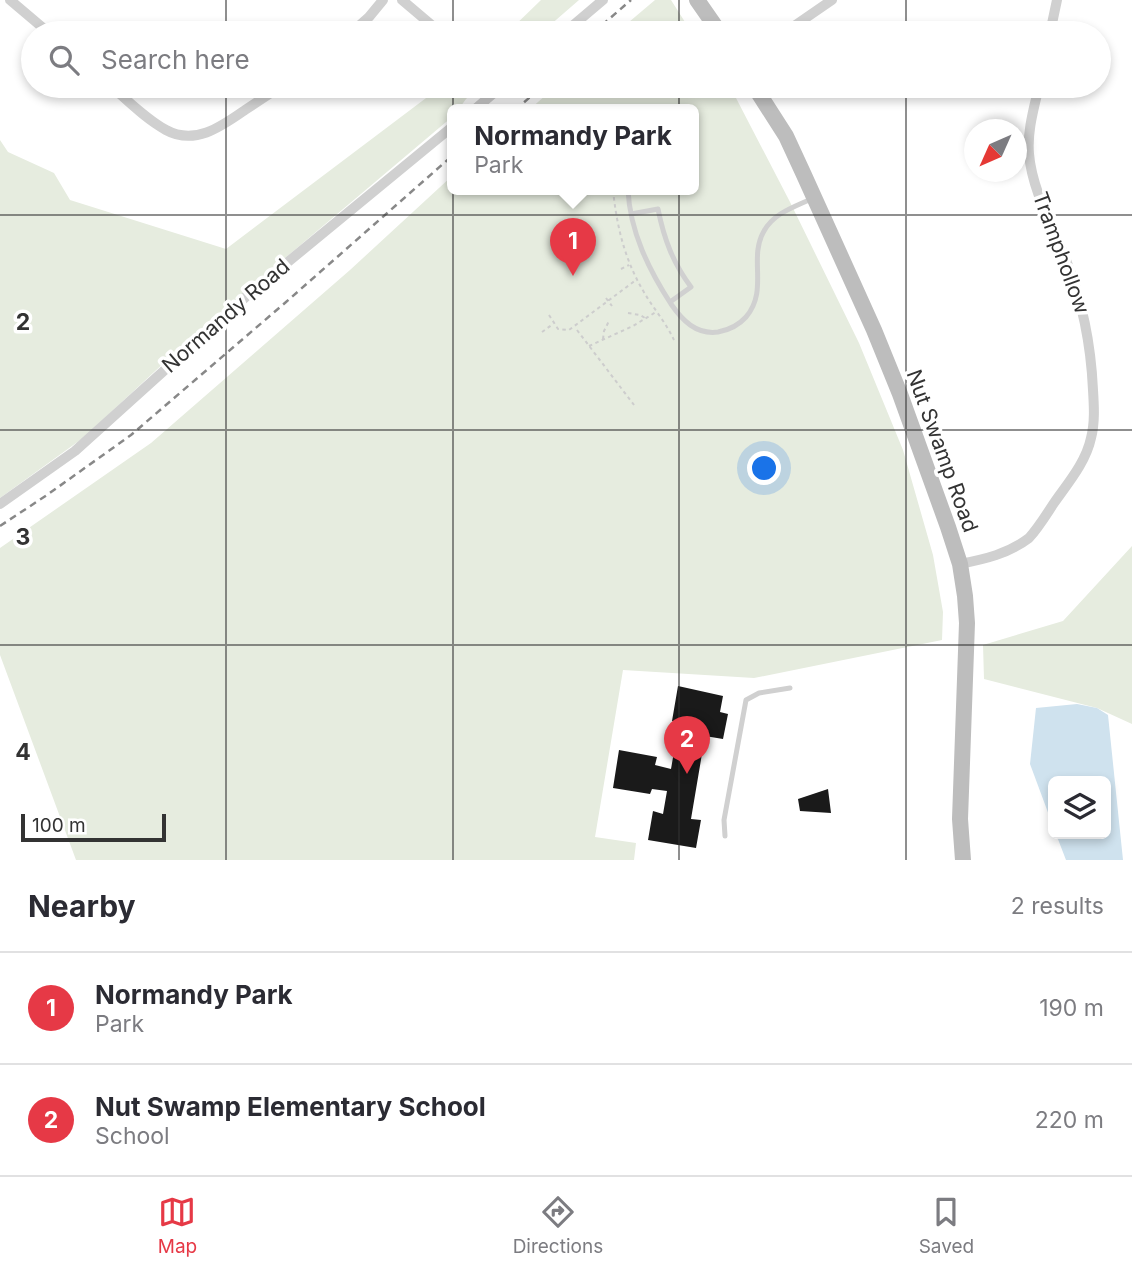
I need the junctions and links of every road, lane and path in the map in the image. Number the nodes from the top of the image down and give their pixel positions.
1 (10, 0) edge
2 (383, 0) edge
3 (402, 0) edge
4 (603, 0) edge
5 (698, 0) edge
6 (832, 0) edge
7 (1057, 0) edge
8 (35, 21) edge
9 (364, 21) edge
10 (427, 21) edge
11 (578, 21) edge
12 (712, 21) edge
13 (801, 21) edge
14 (1053, 21) edge
15 (126, 98) edge
16 (263, 98) edge
17 (762, 98) edge
18 (1037, 98) edge
19 (447, 131) edge
20 (614, 195) edge
21 (629, 195) edge
22 (814, 197) junction
23 (631, 214) junction
24 (630, 264) junction
25 (621, 269) dead end
26 (637, 279) junction
27 (607, 300) junction
28 (670, 302) junction
29 (612, 306) dead end
30 (657, 312) junction
31 (628, 313) dead end
32 (549, 315) dead end
33 (646, 318) junction
34 (609, 321) dead end
35 (554, 323) junction
36 (577, 330) dead end
37 (542, 332) dead end
38 (603, 340) junction
39 (674, 340) dead end
40 (589, 346) junction
41 (634, 405) dead end
42 (0, 504) edge
43 (960, 564) junction
44 (790, 688) dead end
45 (725, 836) dead end
46 (963, 860) edge

1 - 8 street
2 - 9 street
3 - 10 street
4 - 11 street
5 - 12 main road
6 - 13 street
7 - 14 street
15 - 16 street
17 - 22 main road, Nut Swamp Road
18 - 43 street, Tramphollow
19 - 42 street, Normandy Road
20 - 24 path
21 - 23 lane
22 - 28 lane
22 - 43 main road, Nut Swamp Road
23 - 28 lane
23 - 28 lane
24 - 25 path
24 - 26 path
26 - 27 path
26 - 30 path
27 - 29 path
27 - 35 path
30 - 33 path
30 - 39 path
31 - 33 path
32 - 35 path
33 - 38 path
34 - 38 path
35 - 37 path
36 - 40 path
38 - 40 path
40 - 41 path
43 - 46 main road, Nut Swamp Road
44 - 45 lane

